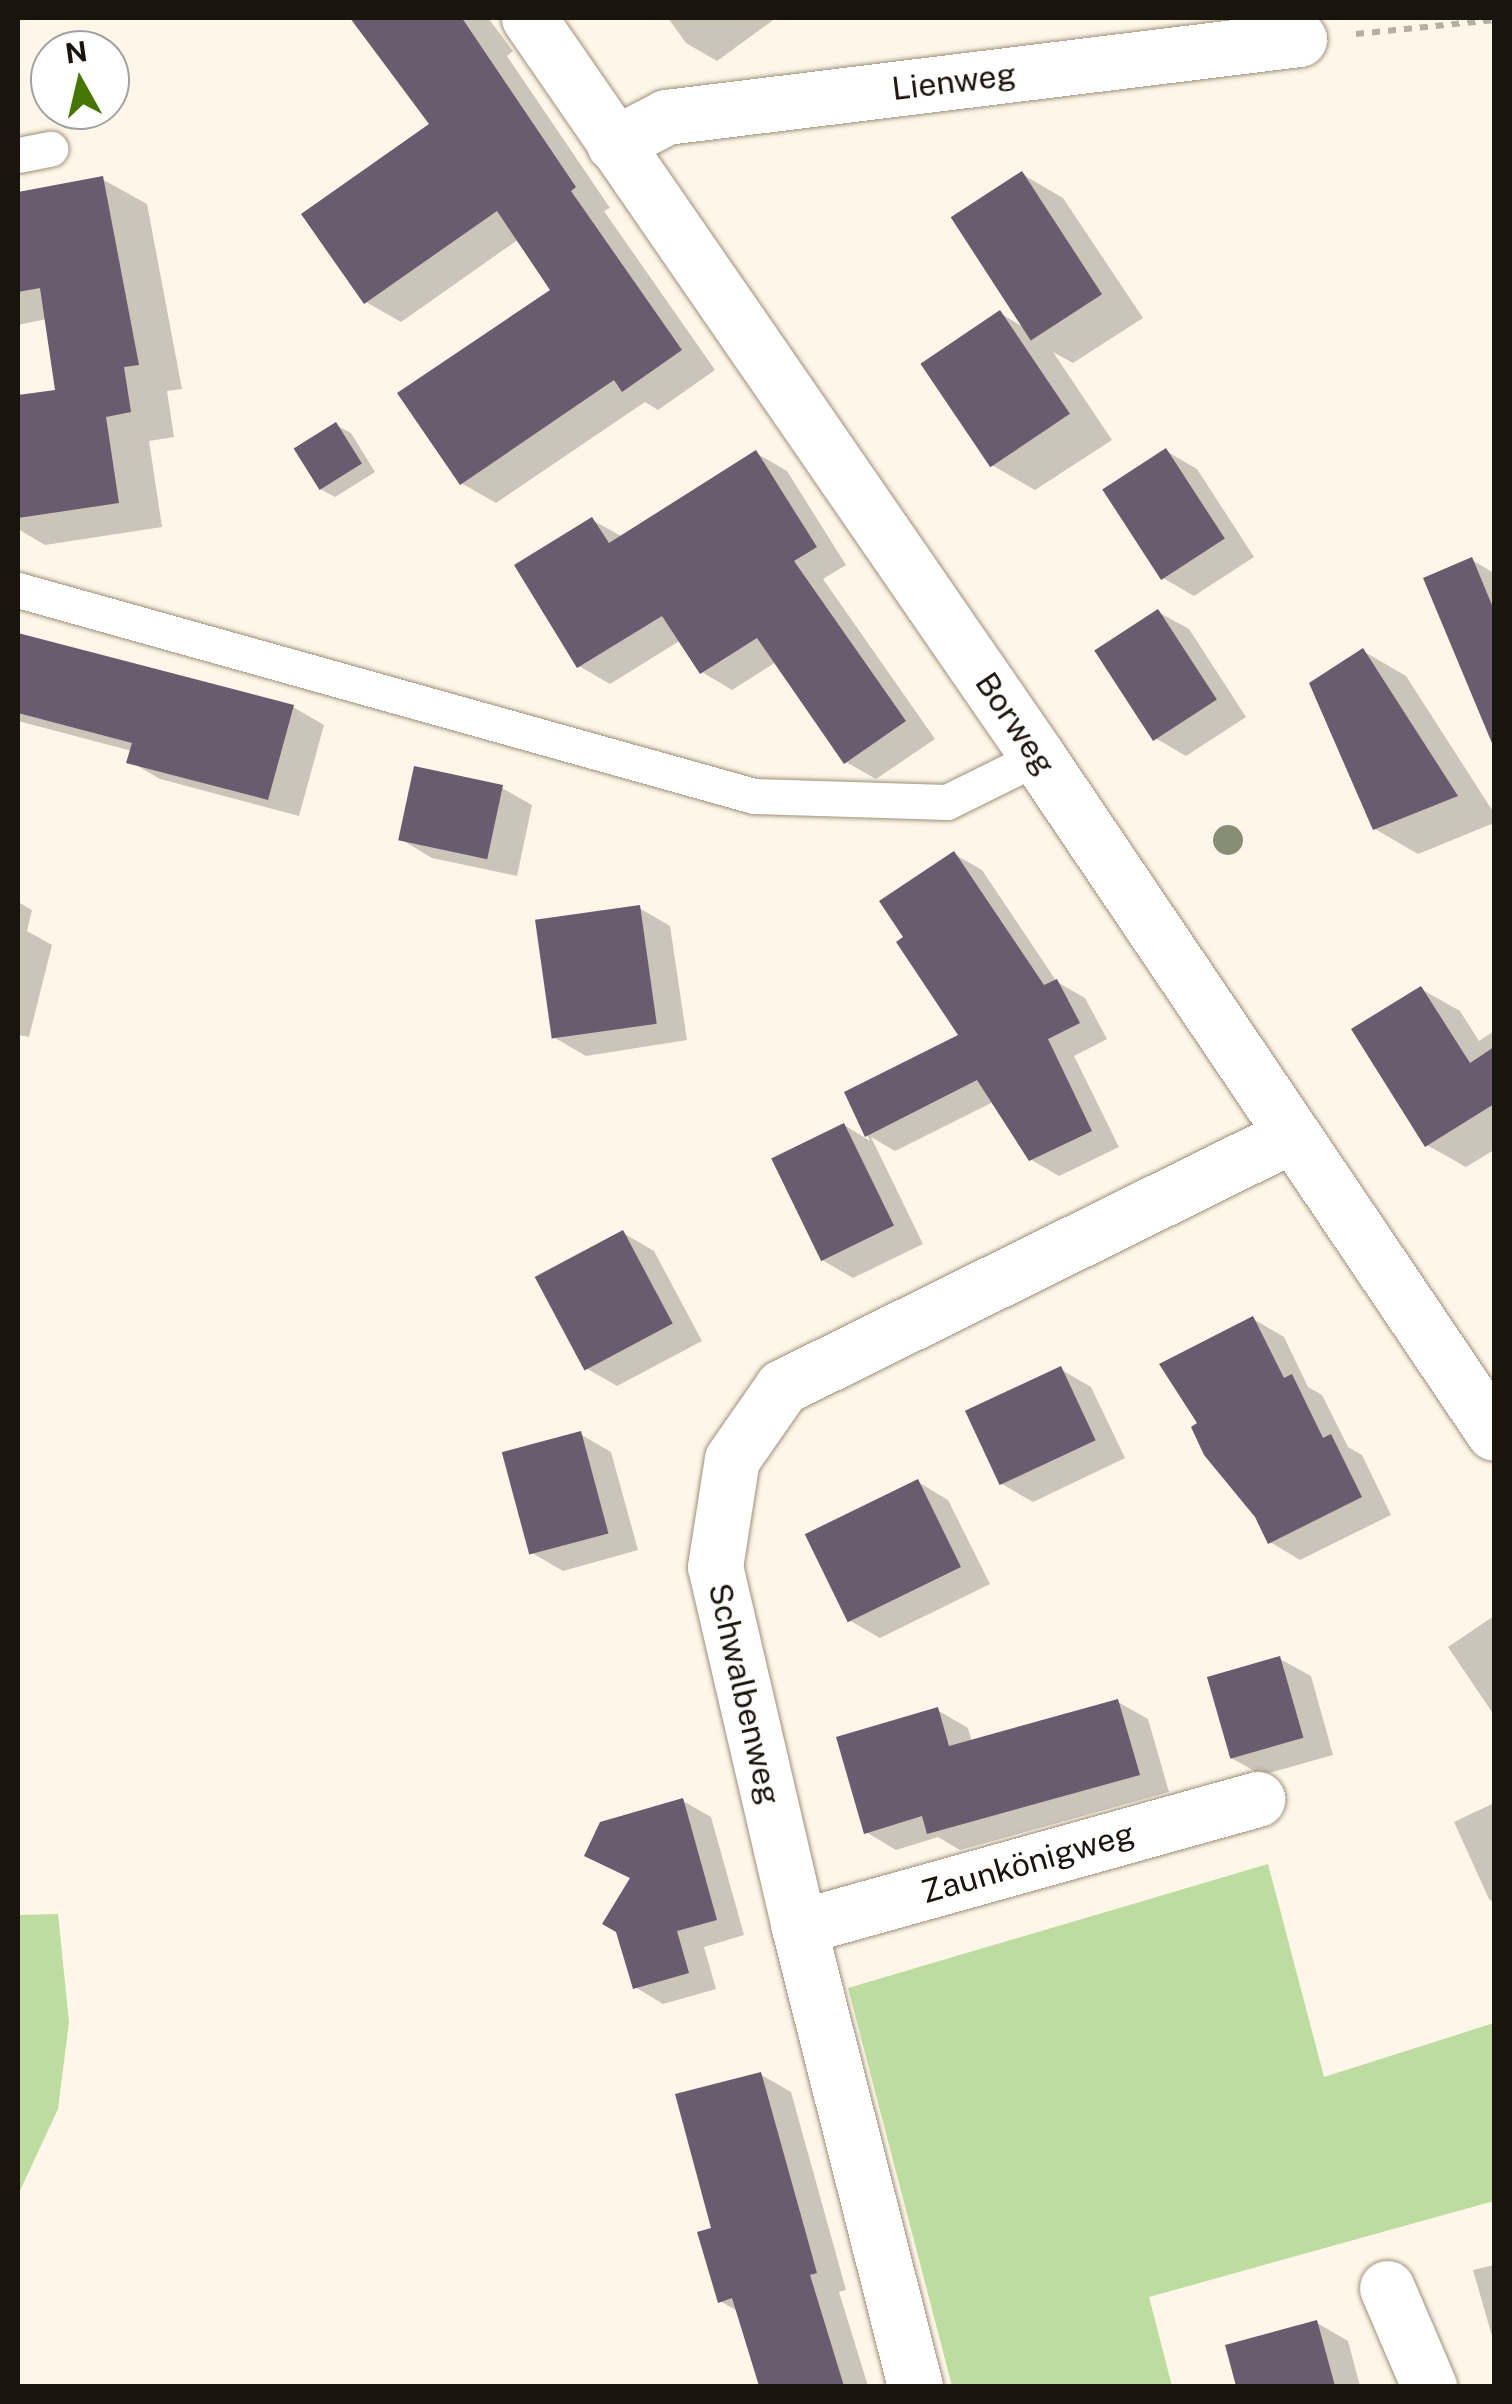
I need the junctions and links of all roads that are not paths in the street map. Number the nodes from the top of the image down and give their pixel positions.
1 (530, 18) edge
2 (1299, 39) road end
3 (614, 144) junction
4 (18, 590) edge
5 (1038, 758) junction
6 (1290, 1136) junction
7 (1494, 1433) edge
8 (1257, 1799) dead end
9 (799, 1927) junction
10 (1387, 2288) dead end
11 (916, 2386) edge
12 (1429, 2386) edge

1 - 3 street, Borweg
2 - 3 street, Lienweg
3 - 5 street, Borweg
4 - 5 lane
5 - 6 street, Borweg
6 - 7 street, Borweg
6 - 9 street, Schwalbenweg
8 - 9 street, Zaunkönigweg
9 - 11 street, Schwalbenweg
10 - 12 street

